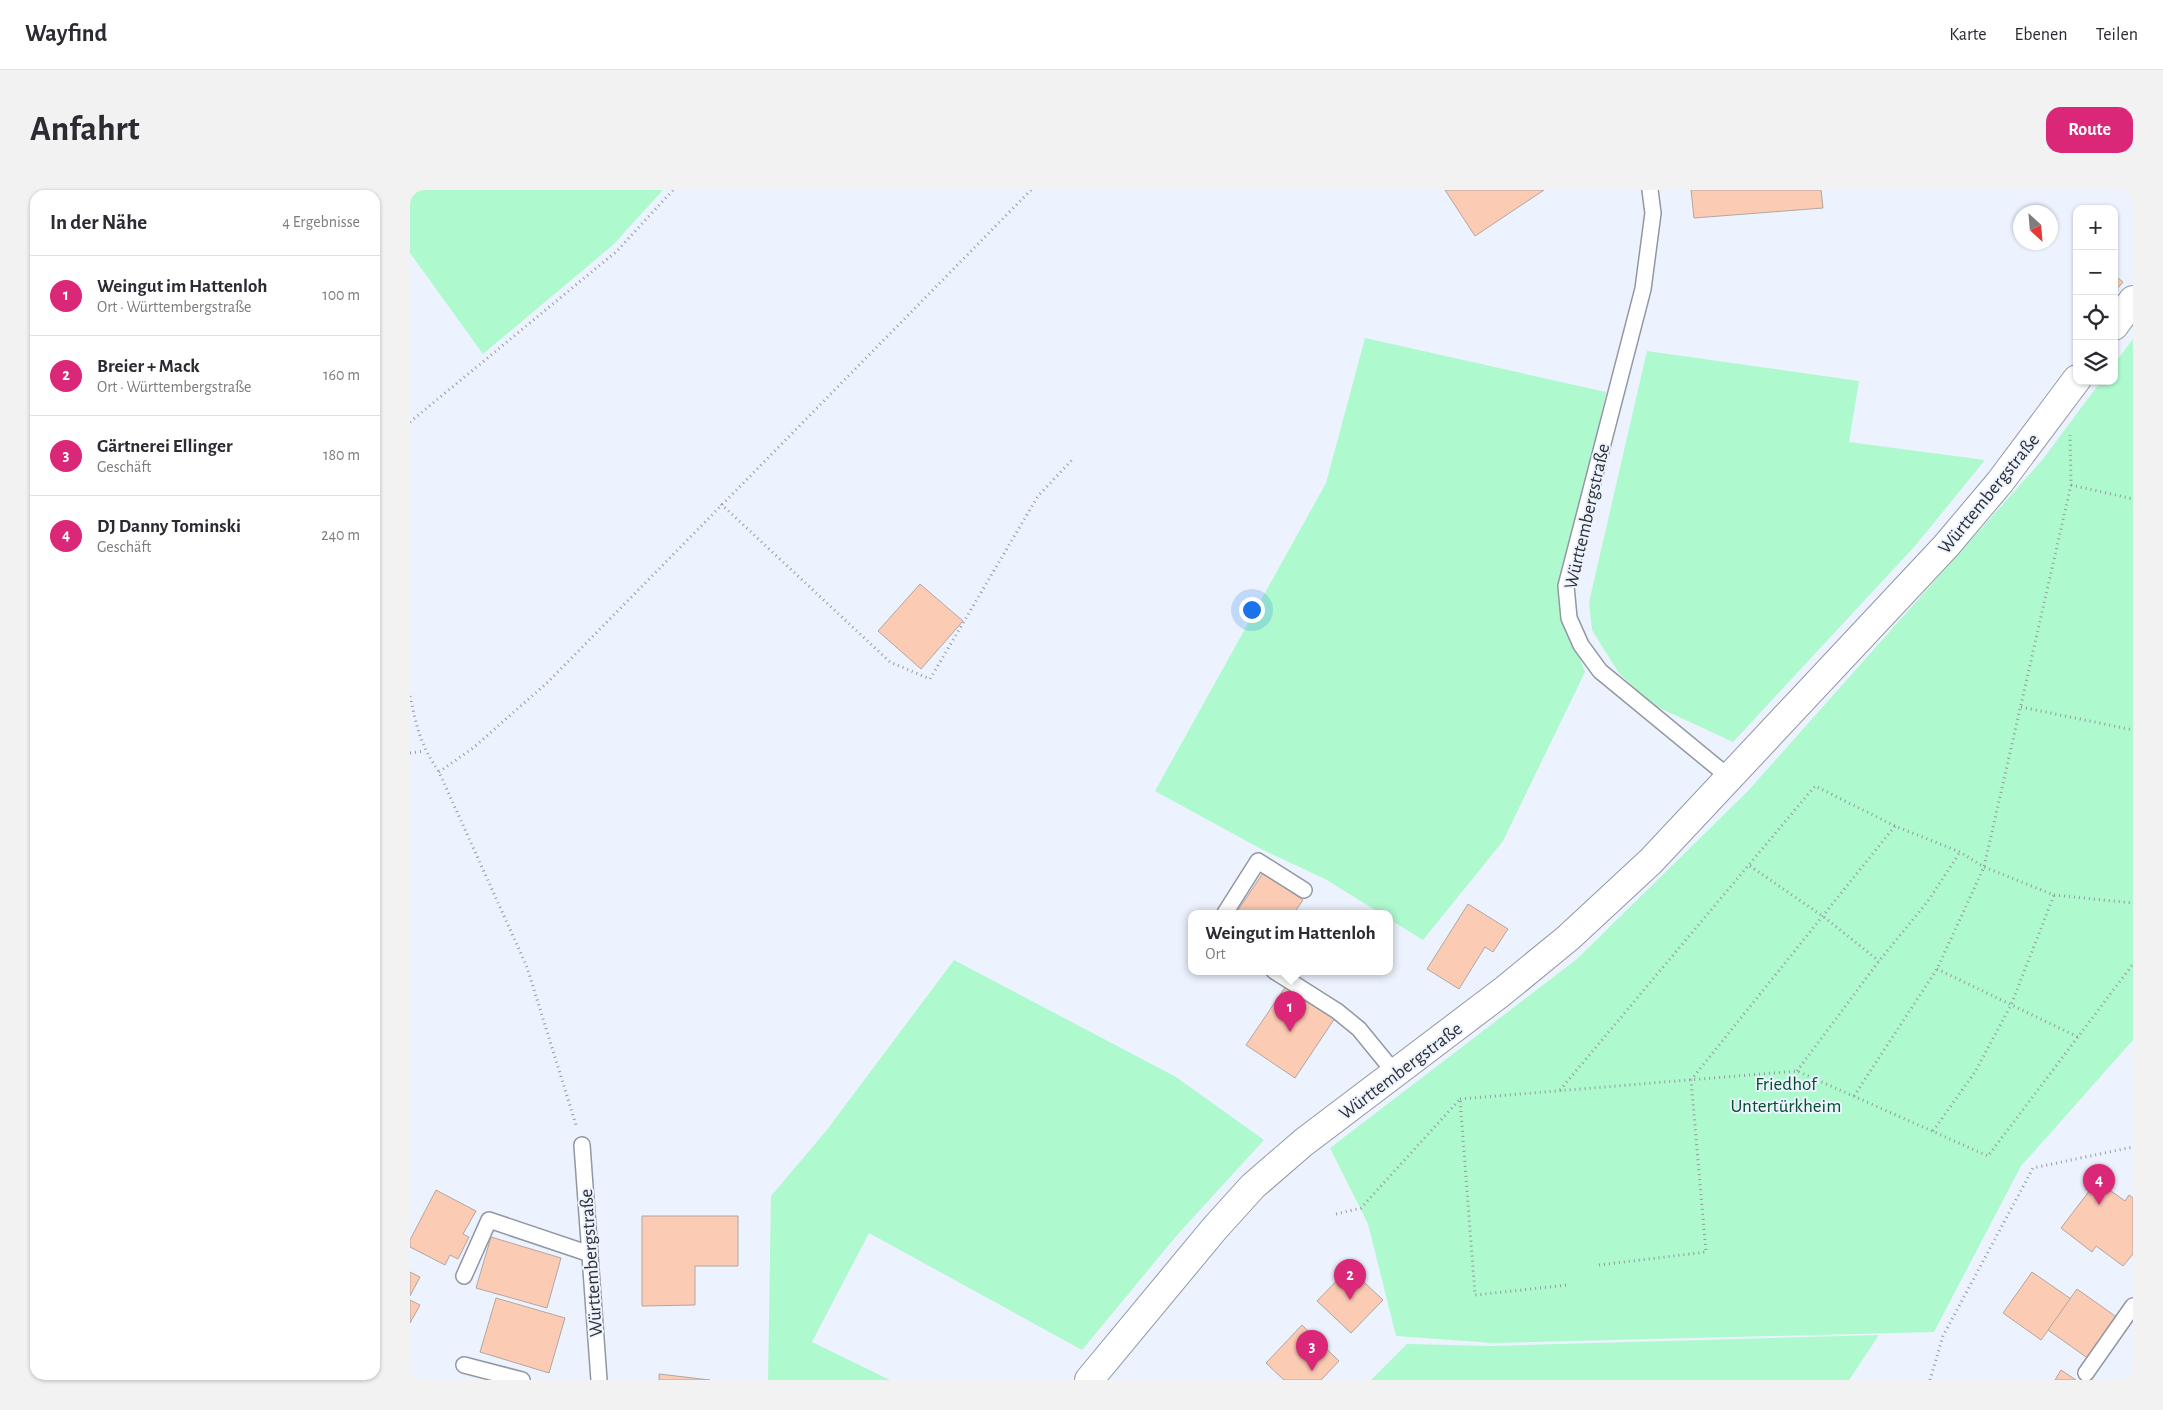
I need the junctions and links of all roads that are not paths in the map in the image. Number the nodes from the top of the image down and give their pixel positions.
1 (1650, 190) edge
2 (2133, 300) edge
3 (2118, 321) edge
4 (2073, 384) edge
5 (1730, 778) junction
6 (1304, 890) dead end
7 (1227, 910) edge
8 (1280, 975) edge
9 (1395, 1073) junction
10 (582, 1146) road end
11 (590, 1254) junction
12 (464, 1276) dead end
13 (2133, 1306) edge
14 (464, 1365) dead end
15 (2086, 1373) dead end
16 (522, 1380) edge
17 (599, 1380) edge
18 (1089, 1380) edge

1 - 5 lane, Württembergstraße
2 - 3 street
4 - 5 street, Württembergstraße
5 - 9 street, Württembergstraße
6 - 7 lane
8 - 9 lane
9 - 18 street, Württembergstraße
10 - 11 lane, Württembergstraße
11 - 12 lane
11 - 17 lane, Württembergstraße
13 - 15 lane
14 - 16 lane

